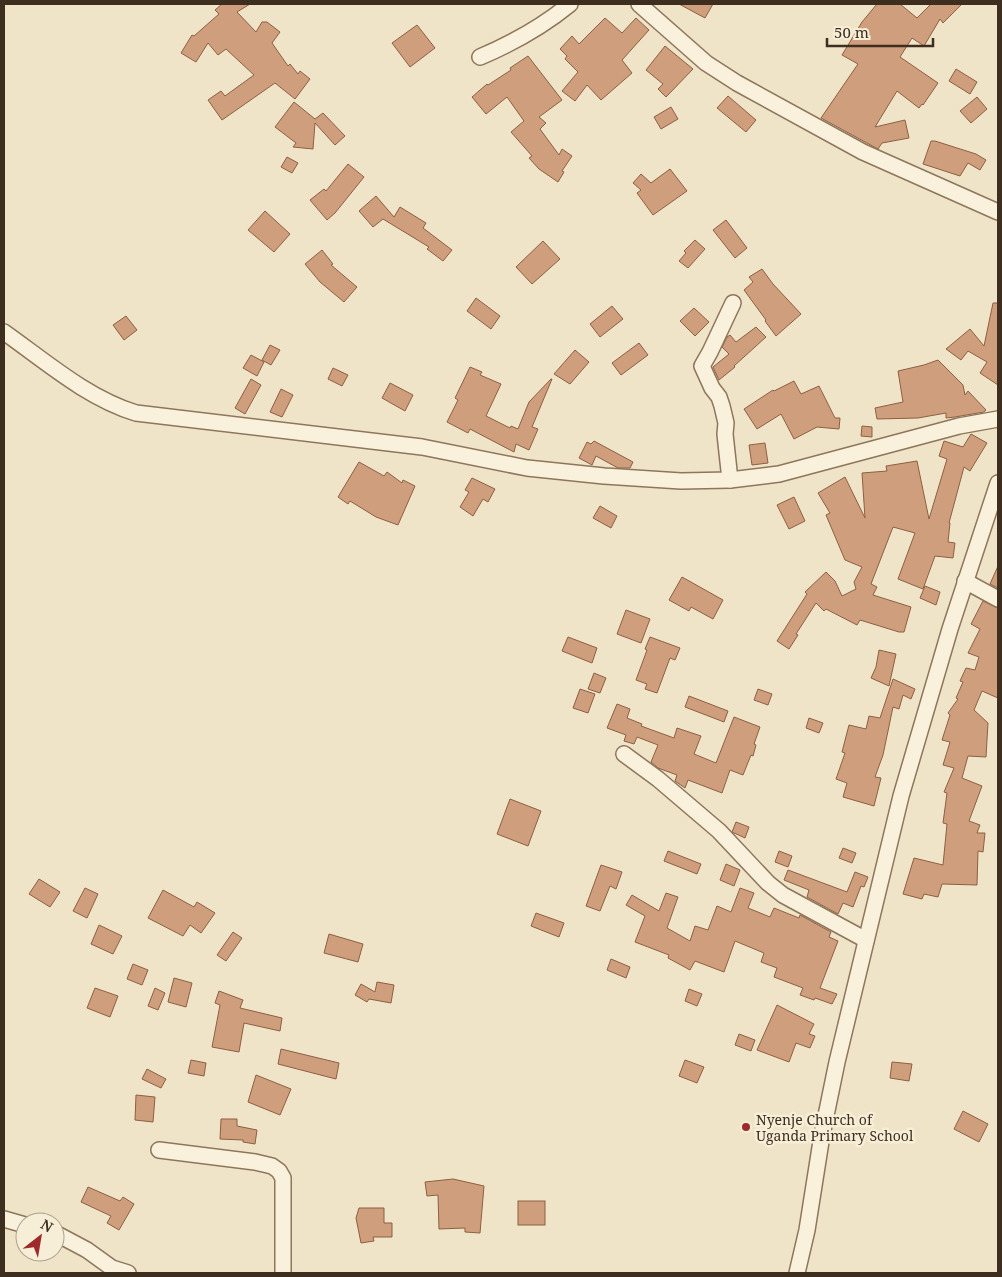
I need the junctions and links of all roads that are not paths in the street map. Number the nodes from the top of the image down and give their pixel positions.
1 (570, 4) edge
2 (639, 4) edge
3 (480, 57) dead end
4 (998, 212) edge
5 (733, 303) dead end
6 (4, 332) edge
7 (998, 419) edge
8 (730, 480) junction
9 (998, 483) edge
10 (965, 581) junction
11 (998, 599) edge
12 (624, 754) dead end
13 (866, 940) junction
14 (159, 1150) dead end
15 (65, 1237) edge
16 (128, 1273) edge
17 (283, 1273) edge
18 (797, 1273) edge

1 - 3 street
2 - 4 street
5 - 8 street
6 - 8 street
7 - 8 street
9 - 10 street
10 - 11 street
10 - 13 street
12 - 13 street
13 - 18 street
14 - 17 street
15 - 16 street

